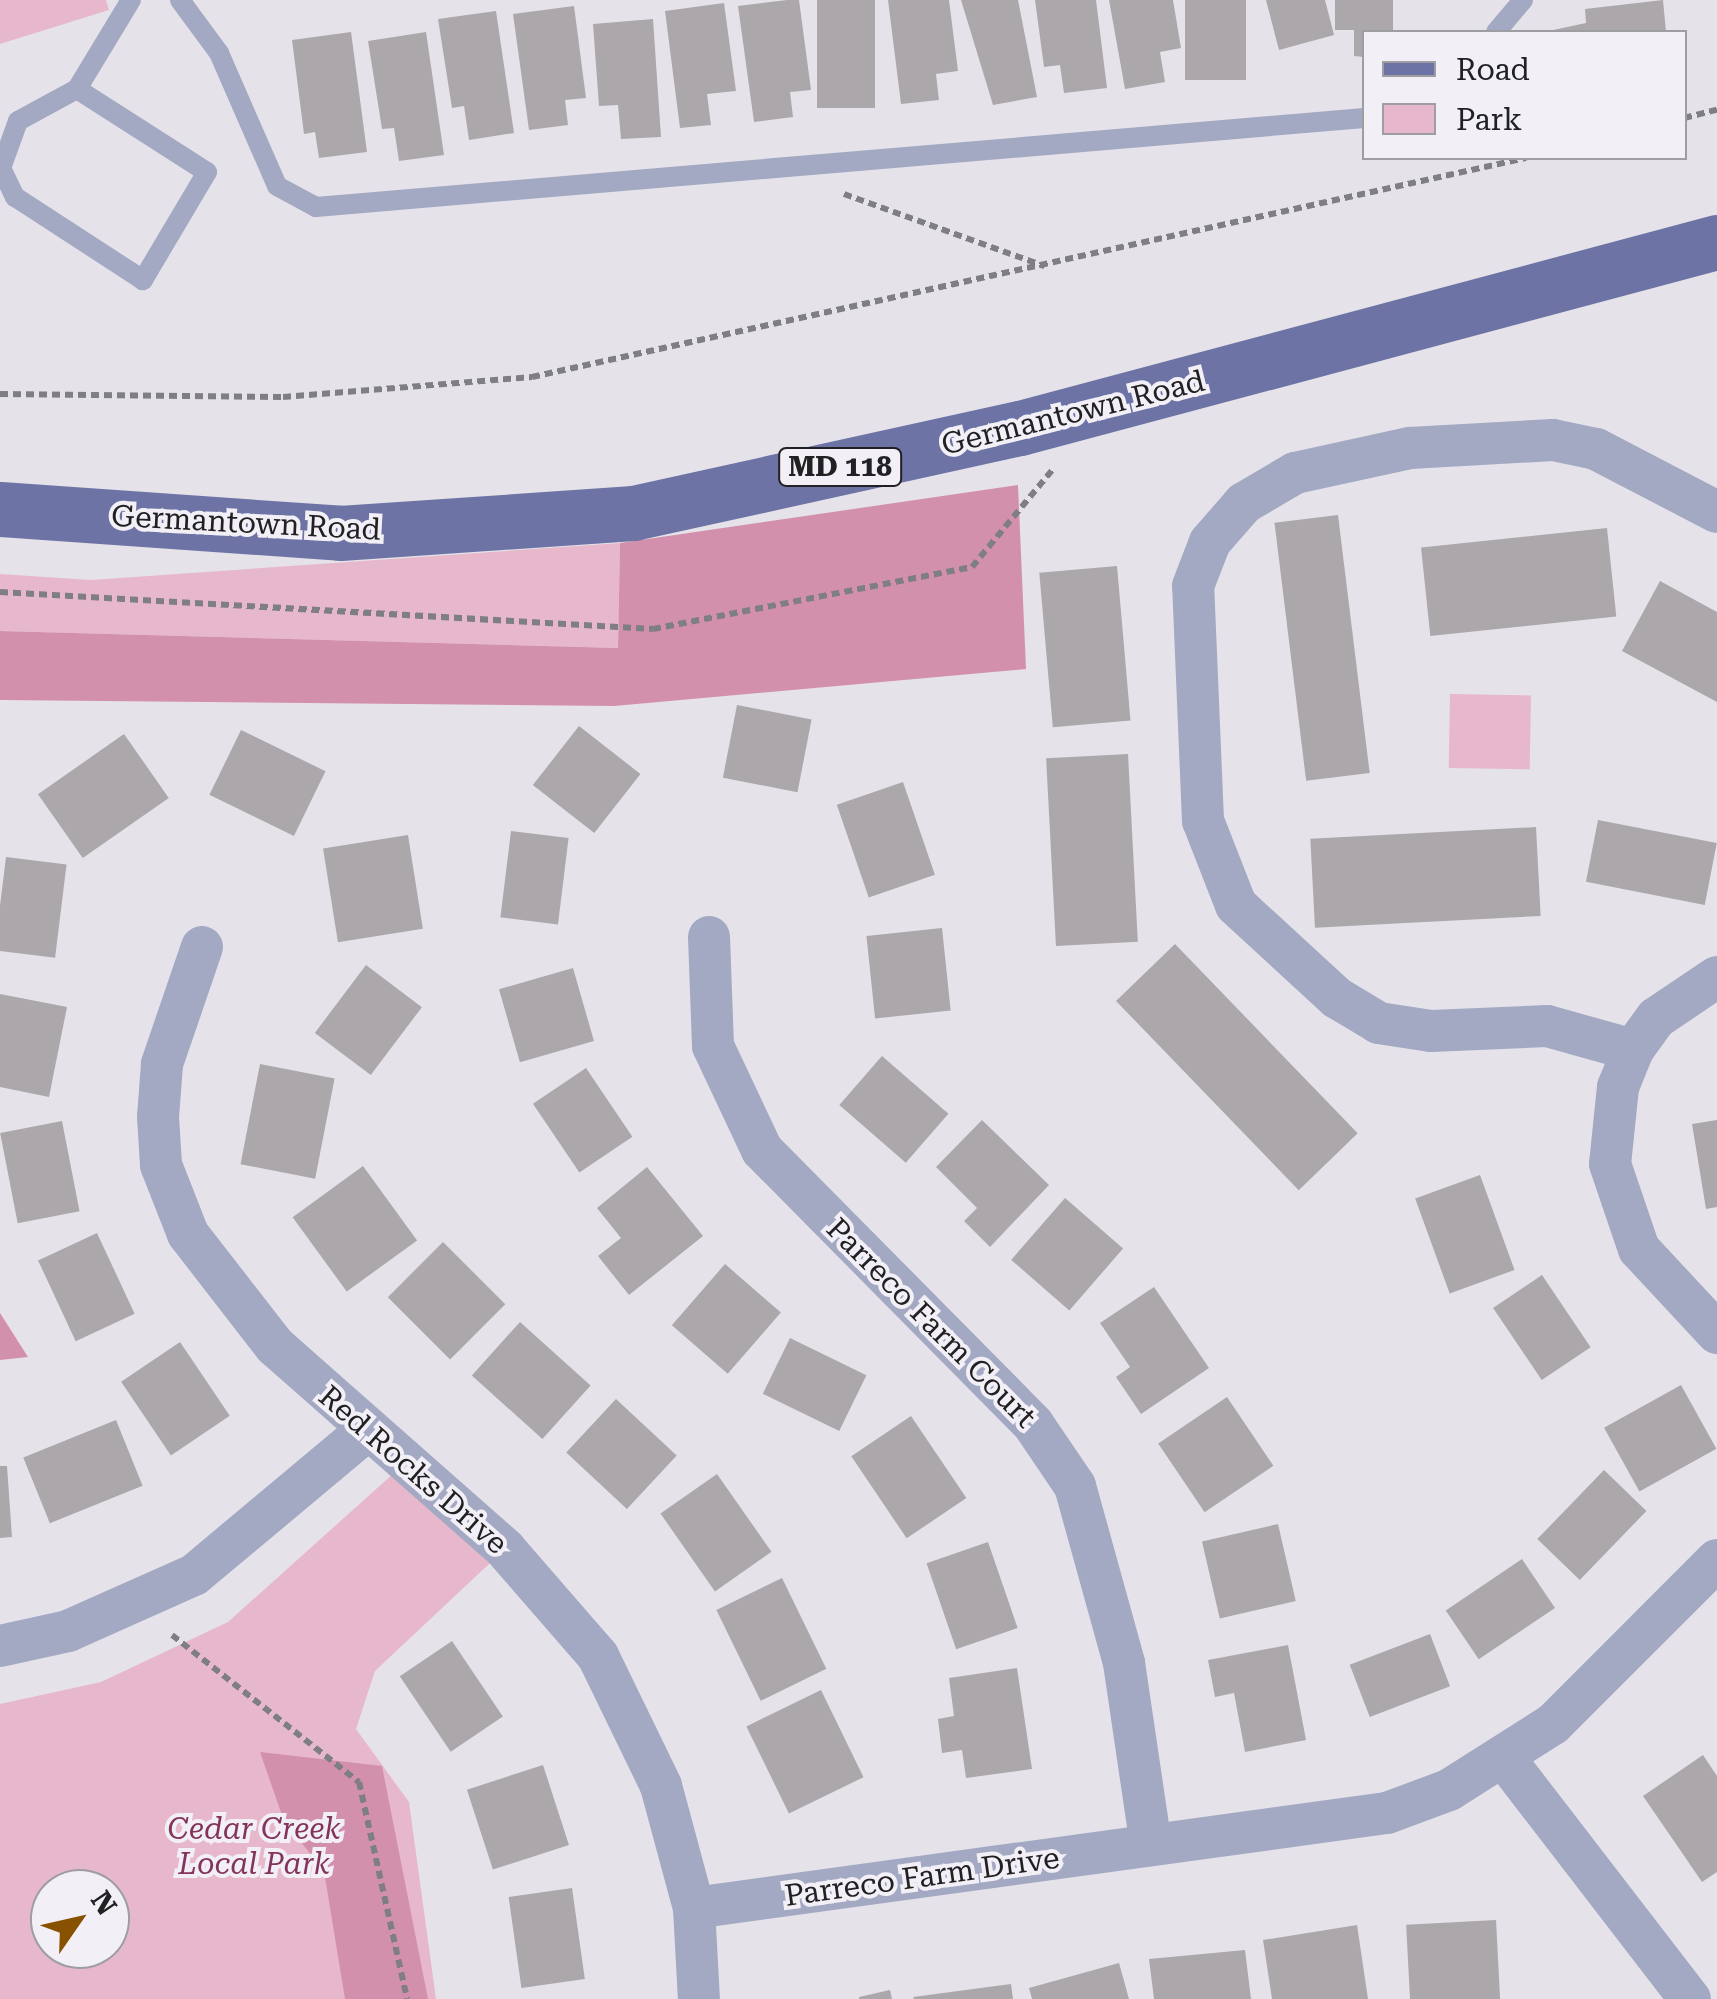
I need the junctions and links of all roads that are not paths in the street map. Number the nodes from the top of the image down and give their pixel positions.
1 (131, 0) edge
2 (180, 0) edge
3 (1523, 0) edge
4 (1498, 30) edge
5 (77, 89) junction
6 (1362, 118) edge
7 (1717, 242) edge
8 (0, 509) edge
9 (1717, 512) edge
10 (708, 936) dead end
11 (202, 947) dead end
12 (1717, 977) edge
13 (1633, 1050) junction
14 (1717, 1333) edge
15 (365, 1432) junction
16 (1717, 1560) edge
17 (0, 1646) edge
18 (1505, 1759) junction
19 (1151, 1845) junction
20 (694, 1908) junction
21 (699, 1999) edge
22 (1690, 1999) edge

1 - 5 lane
2 - 6 lane
3 - 4 lane
5 - 5 lane
7 - 8 main road, Germantown Road / MD 118
9 - 13 street
10 - 19 street, Parreco Farm Court
11 - 15 street, Red Rocks Drive
12 - 13 street
13 - 14 street
15 - 17 street
15 - 20 street, Red Rocks Drive
16 - 18 street, Parreco Farm Drive
18 - 19 street, Parreco Farm Drive
18 - 22 street
19 - 20 street, Parreco Farm Drive
20 - 21 street, Red Rocks Drive

